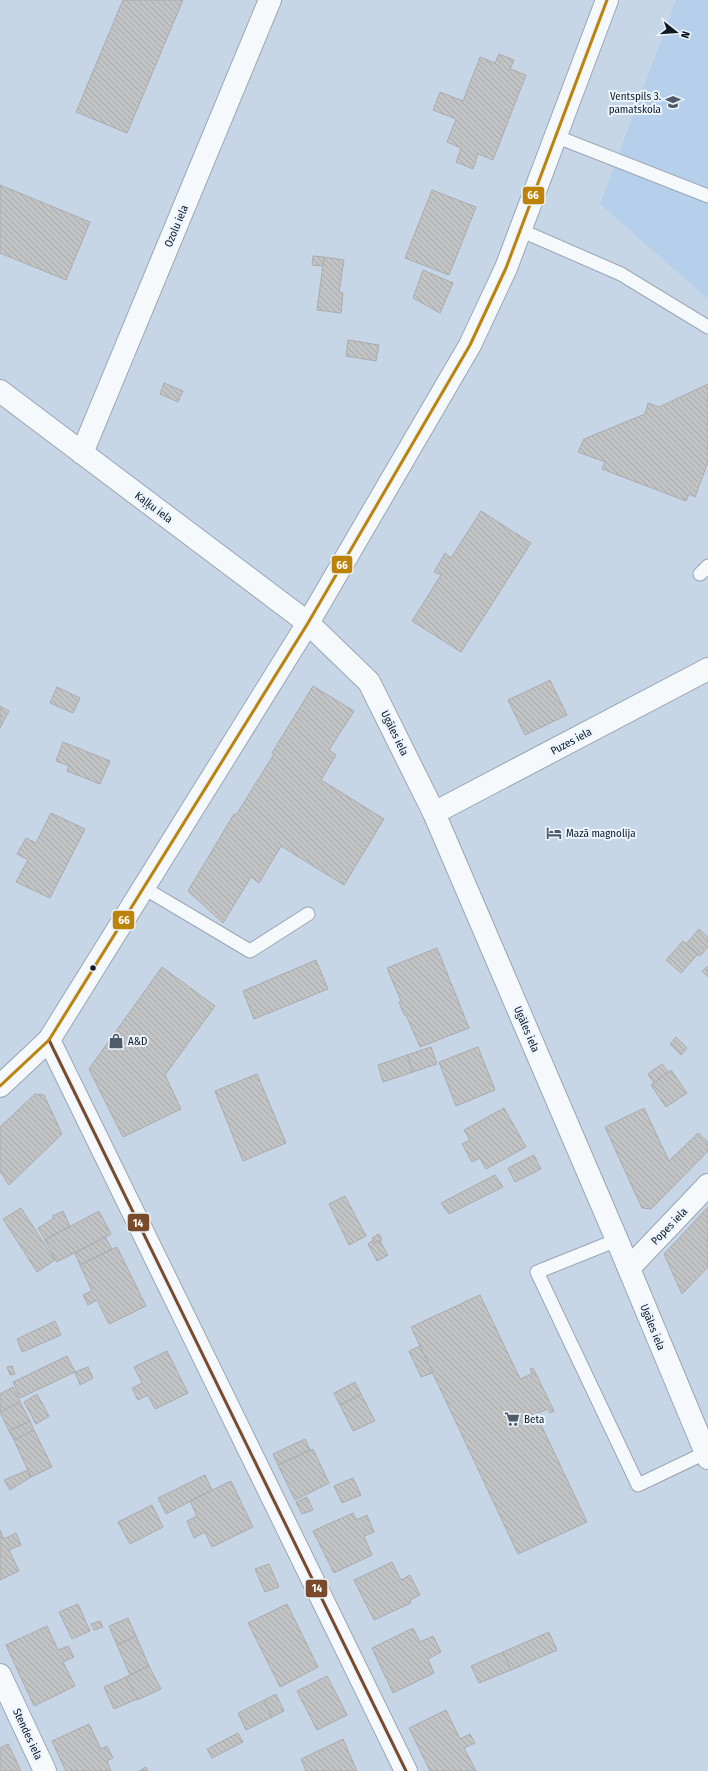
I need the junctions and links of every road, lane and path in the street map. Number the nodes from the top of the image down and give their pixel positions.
1 (270, 0) edge
2 (607, 0) edge
3 (555, 136) junction
4 (708, 196) edge
5 (520, 230) junction
6 (708, 327) edge
7 (0, 391) edge
8 (82, 452) junction
9 (308, 624) junction
10 (708, 669) edge
11 (434, 812) junction
12 (144, 888) junction
13 (308, 914) dead end
14 (49, 1040) junction
15 (0, 1086) edge
16 (708, 1185) edge
17 (617, 1240) junction
18 (629, 1268) junction
19 (707, 1454) edge
20 (0, 1675) edge
21 (45, 1771) edge
22 (406, 1771) edge

1 - 8 street, Ozolu iela
2 - 3 street
3 - 4 lane
3 - 5 street
5 - 6 lane
5 - 9 street
7 - 8 street, Kaļķu iela
8 - 9 street, Kaļķu iela
9 - 11 street, Ugāles iela
9 - 12 street
10 - 11 street, Puzes iela
11 - 17 street, Ugāles iela
12 - 13 lane
12 - 14 street
14 - 15 street
14 - 22 street
16 - 18 street, Popes iela
17 - 18 street, Ugāles iela
17 - 19 lane
18 - 19 street, Ugāles iela
20 - 21 street, Stendes iela

